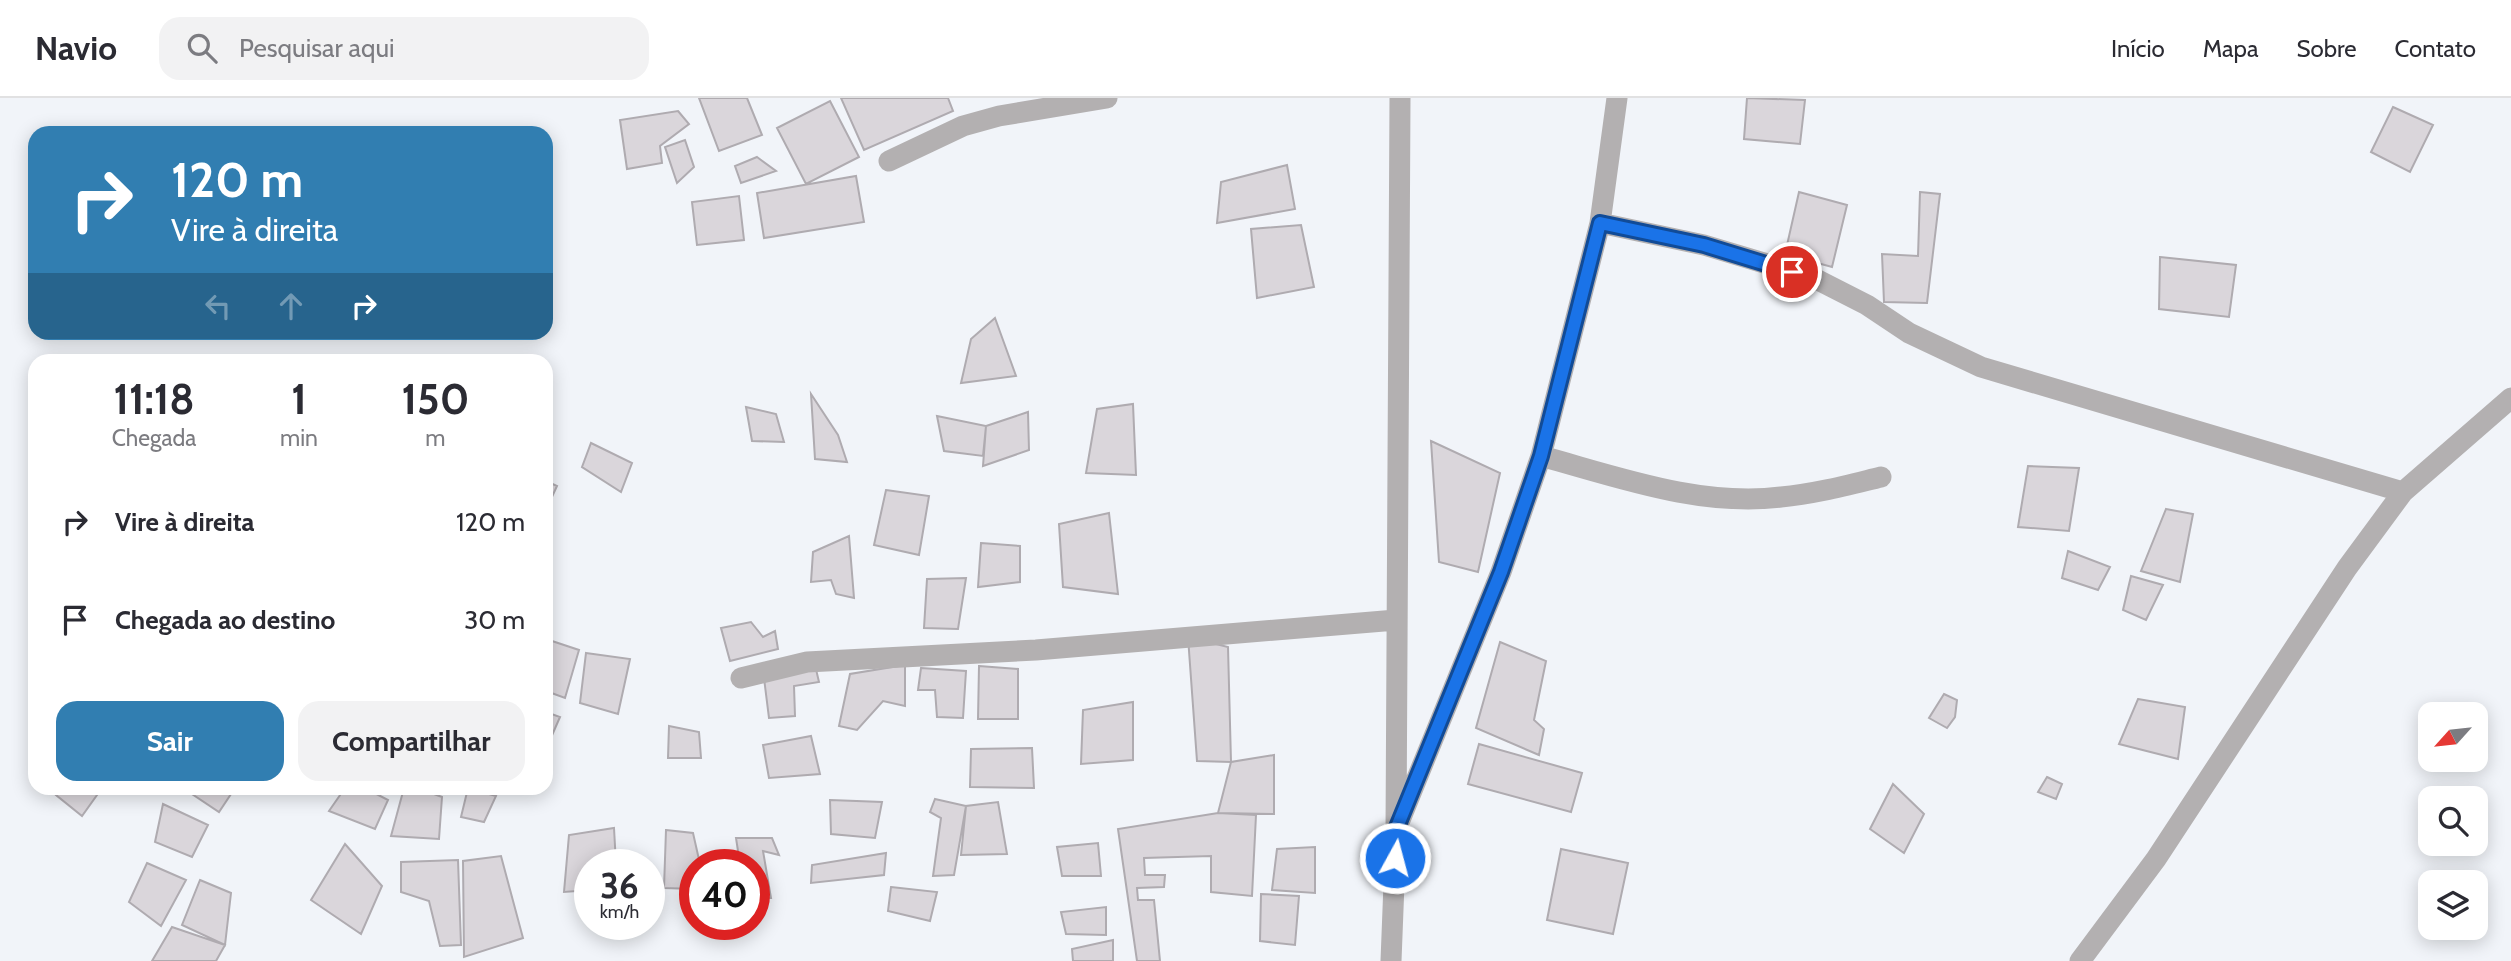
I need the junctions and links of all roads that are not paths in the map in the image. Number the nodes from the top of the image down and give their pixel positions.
1 (1107, 98) edge
2 (1400, 98) edge
3 (1617, 98) edge
4 (888, 161) dead end
5 (1600, 223) junction
6 (2511, 398) edge
7 (1541, 456) junction
8 (1881, 477) dead end
9 (2403, 492) junction
10 (1396, 621) junction
11 (741, 678) dead end
12 (1395, 832) junction
13 (1391, 961) edge
14 (2080, 961) edge

1 - 4 street
2 - 10 street
3 - 5 street
5 - 7 street
5 - 9 street
6 - 9 street
7 - 8 street
7 - 12 street
9 - 14 street
10 - 11 street
10 - 12 street
12 - 13 street

